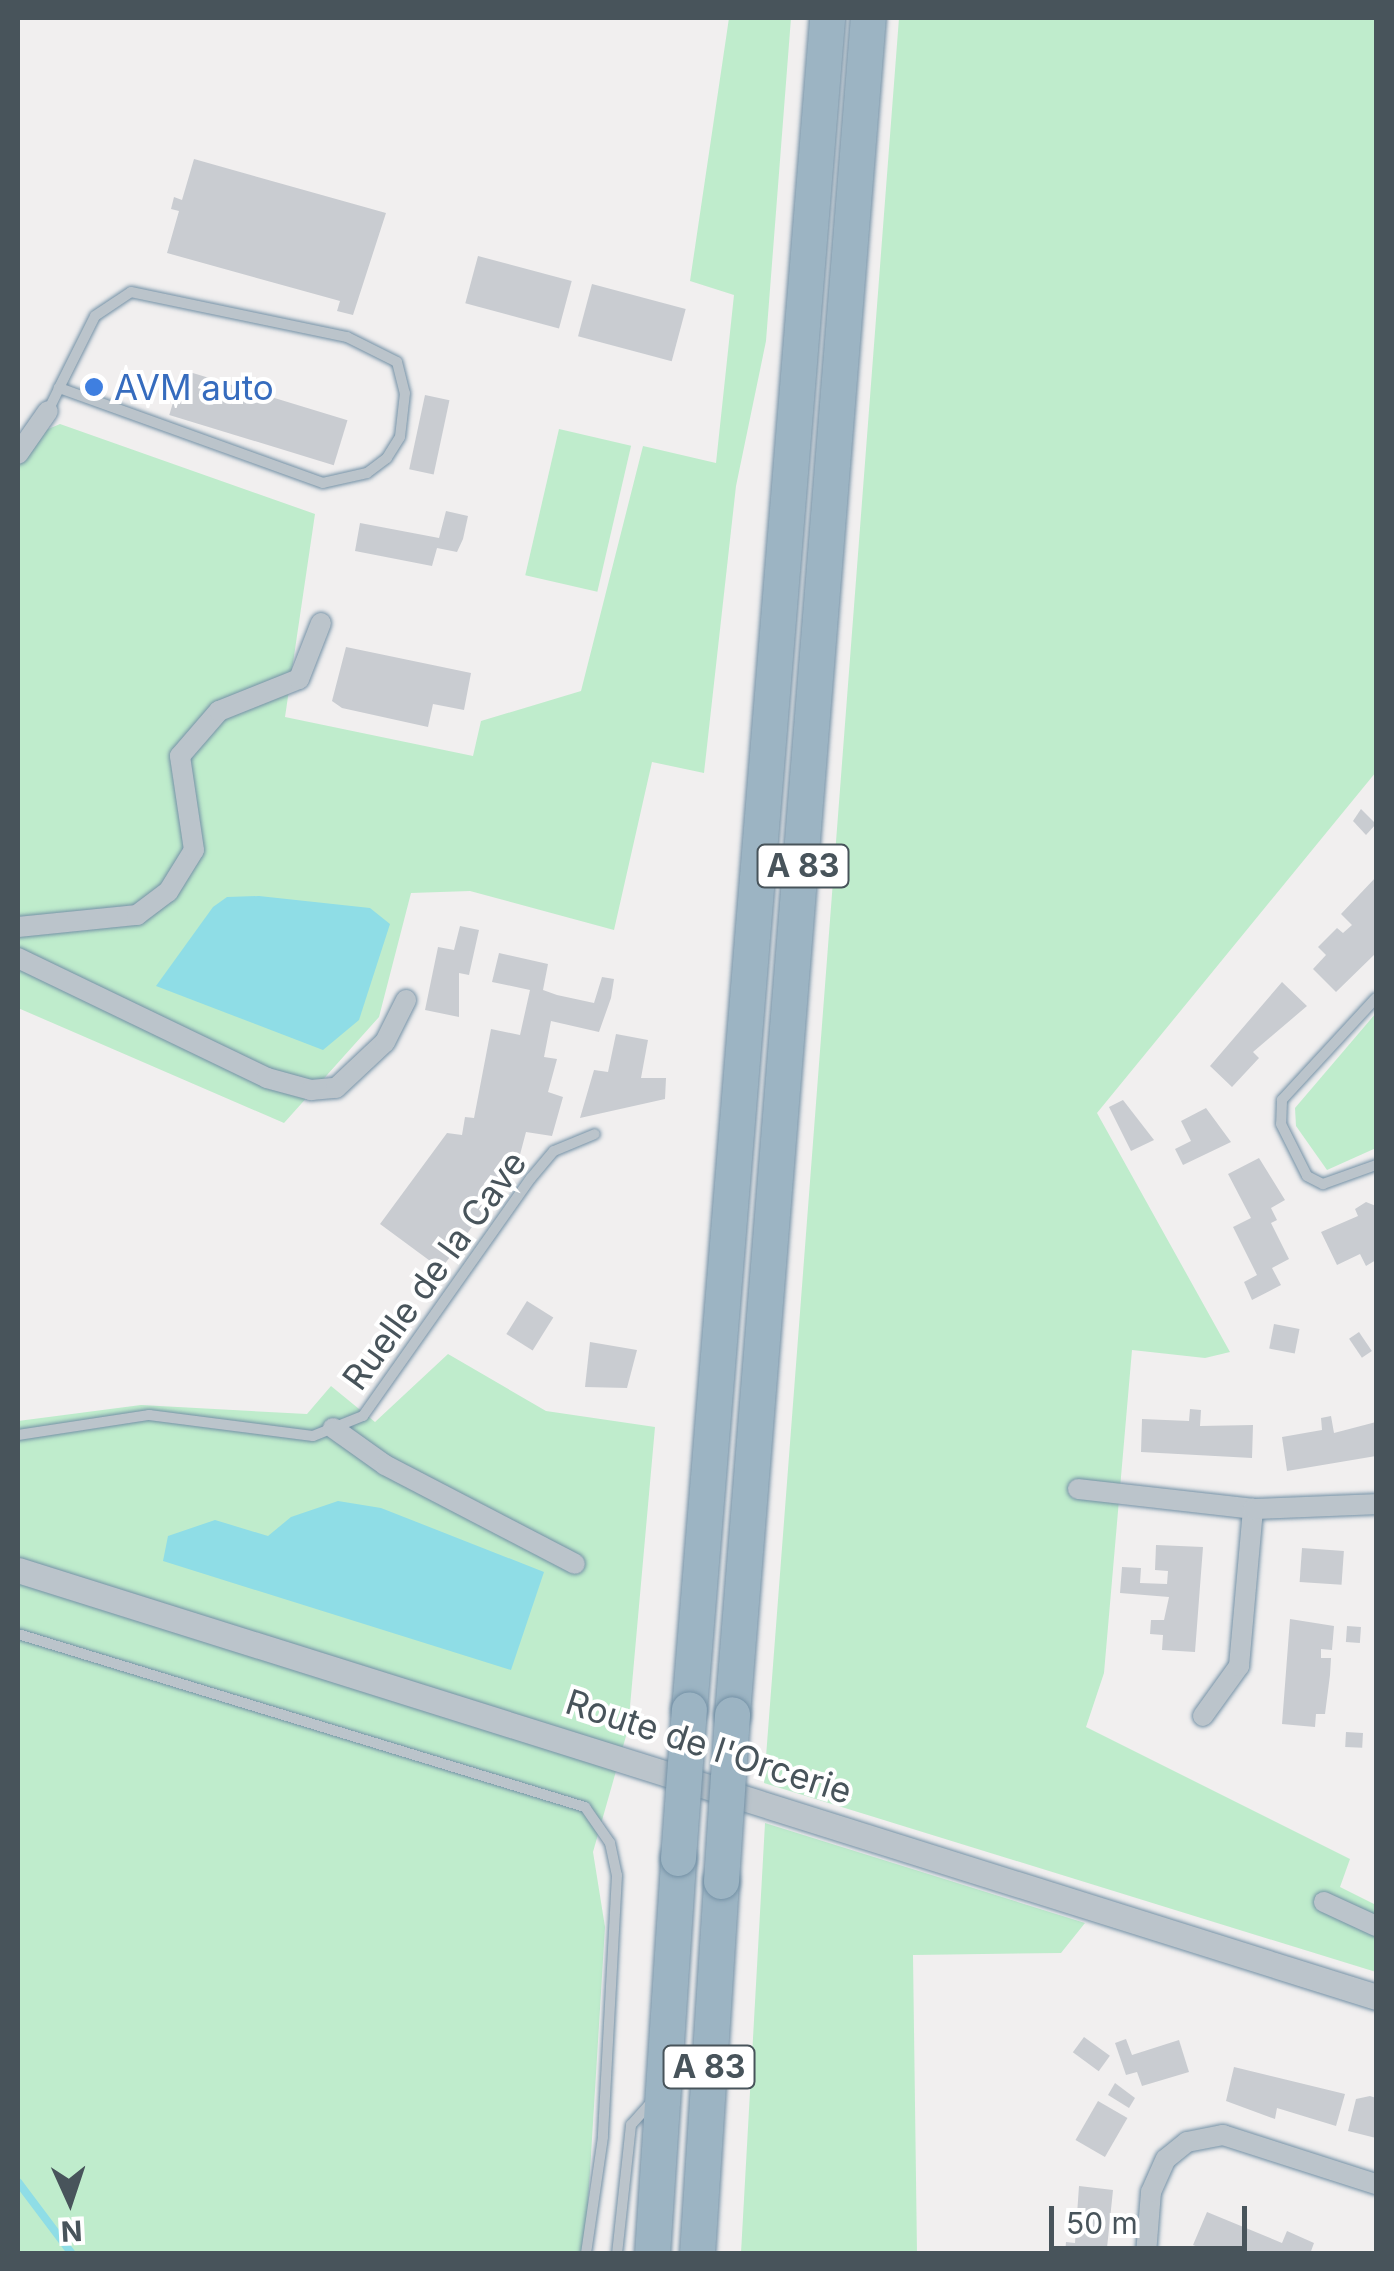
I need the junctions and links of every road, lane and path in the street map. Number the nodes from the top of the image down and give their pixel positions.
1 (815, 18) edge
2 (826, 18) edge
3 (868, 18) edge
4 (822, 84) junction
5 (60, 388) junction
6 (48, 411) joint
7 (18, 454) edge
8 (321, 623) dead end
9 (18, 927) edge
10 (18, 958) edge
11 (1376, 998) edge
12 (406, 1000) dead end
13 (595, 1134) dead end
14 (1376, 1166) edge
15 (332, 1428) junction
16 (18, 1435) edge
17 (1078, 1490) dead end
18 (1376, 1504) edge
19 (1253, 1509) junction
20 (574, 1564) dead end
21 (18, 1570) edge
22 (18, 1634) edge
23 (1203, 1716) dead end
24 (1324, 1902) dead end
25 (1376, 1926) edge
26 (1376, 1997) edge
27 (661, 2092) junction
28 (1376, 2184) edge
29 (586, 2254) edge
30 (617, 2254) edge
31 (652, 2254) edge
32 (697, 2254) edge
33 (1146, 2254) edge

1 - 4 highway
2 - 4 highway, A 83
3 - 32 highway, A 83, bridge
4 - 27 highway, A 83, bridge
5 - 5 lane
5 - 6 lane
6 - 7 street
8 - 9 street
10 - 12 street
11 - 14 lane
13 - 15 lane, Ruelle de la Cave
15 - 16 lane, Ruelle de la Cave
15 - 20 street
17 - 19 street
18 - 19 street
19 - 23 street
21 - 26 street, Route de l'Orcerie
22 - 29 lane
24 - 25 street
27 - 30 lane
27 - 31 highway, A 83
28 - 33 street

